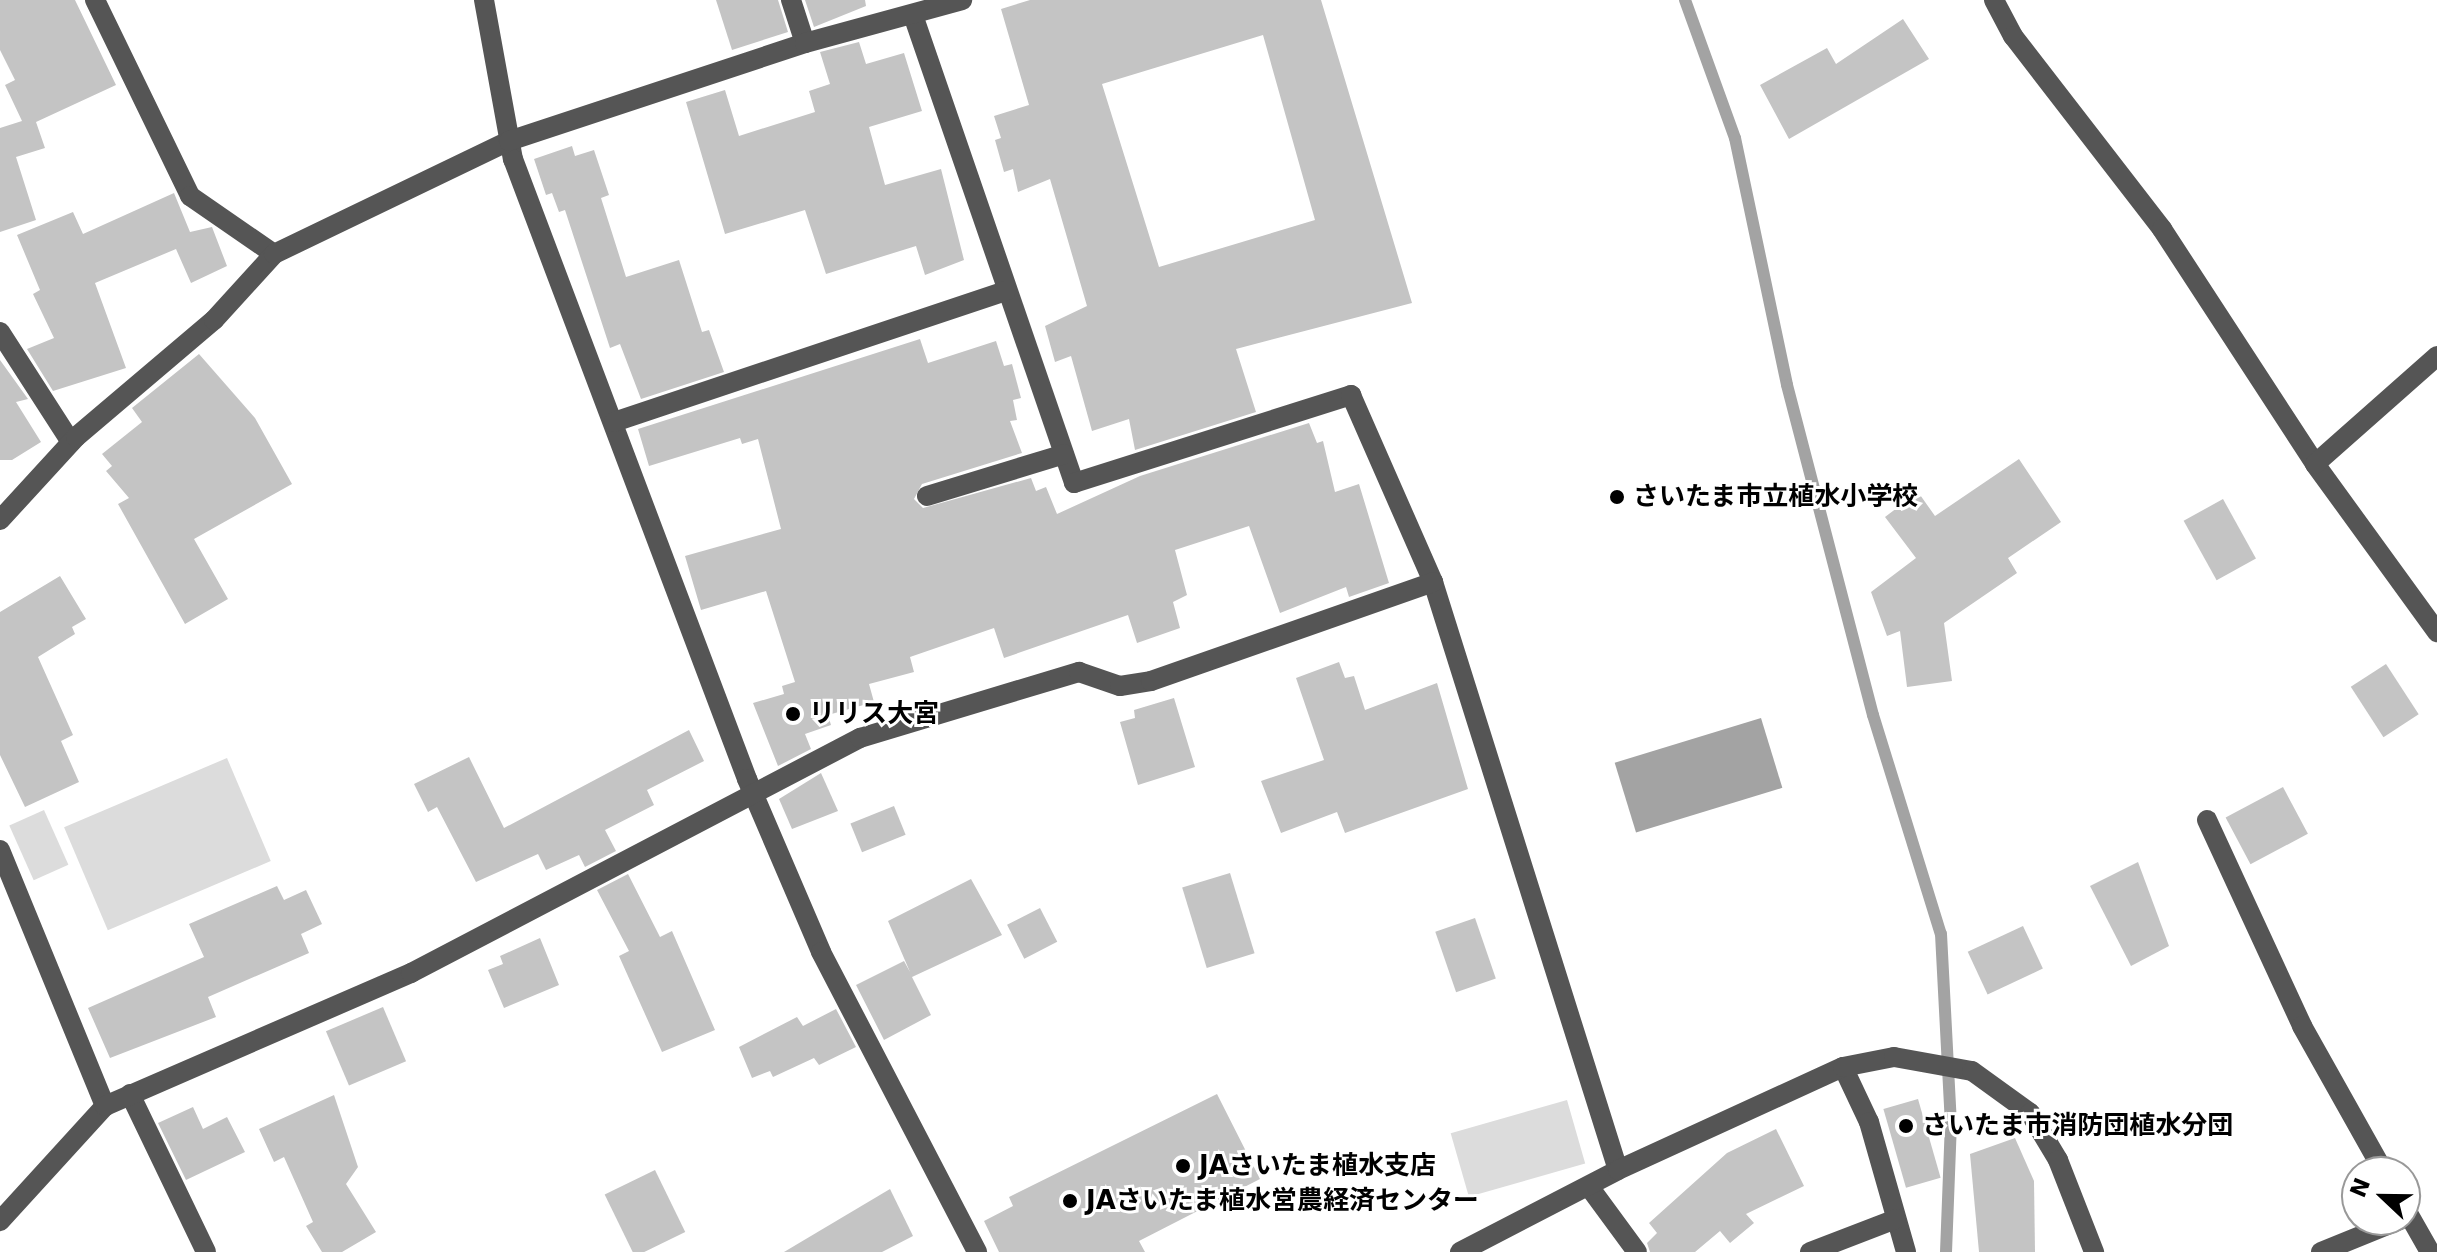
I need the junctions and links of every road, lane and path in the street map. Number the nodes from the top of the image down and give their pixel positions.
1 (95, 0) edge
2 (484, 0) edge
3 (791, 0) edge
4 (962, 0) edge
5 (1994, 0) edge
6 (913, 15) junction
7 (805, 43) junction
8 (509, 141) junction
9 (274, 254) junction
10 (1006, 291) junction
11 (0, 332) edge
12 (2437, 356) edge
13 (614, 422) junction
14 (71, 442) junction
15 (1064, 454) junction
16 (2315, 464) junction
17 (927, 496) dead end
18 (0, 520) edge
19 (1433, 582) junction
20 (2437, 632) edge
21 (753, 793) junction
22 (2207, 820) dead end
23 (0, 850) edge
24 (1843, 1067) junction
25 (130, 1094) junction
26 (105, 1106) junction
27 (2375, 1156) edge
28 (1618, 1170) junction
29 (1590, 1188) junction
30 (1896, 1219) junction
31 (0, 1221) edge
32 (2358, 1236) edge
33 (206, 1252) edge
34 (977, 1252) edge
35 (1460, 1252) edge
36 (1637, 1252) edge
37 (1810, 1252) edge
38 (1906, 1252) edge
39 (2094, 1252) edge
40 (2321, 1252) edge

1 - 9 street
2 - 8 street
3 - 7 street
4 - 6 street
5 - 16 street
6 - 7 street
6 - 10 street
7 - 8 street
8 - 9 street
8 - 13 street
9 - 14 street
10 - 13 street
10 - 15 street
11 - 14 street
12 - 16 street
13 - 21 street
14 - 18 street
15 - 17 street
15 - 19 street
16 - 20 street
19 - 21 street
19 - 28 street
21 - 25 street
21 - 34 street
22 - 27 street
23 - 26 street
24 - 28 street
24 - 30 street
24 - 39 street
25 - 26 street
25 - 33 street
26 - 31 street
28 - 29 street
29 - 35 street
29 - 36 street
30 - 37 street
30 - 38 street
32 - 40 street

